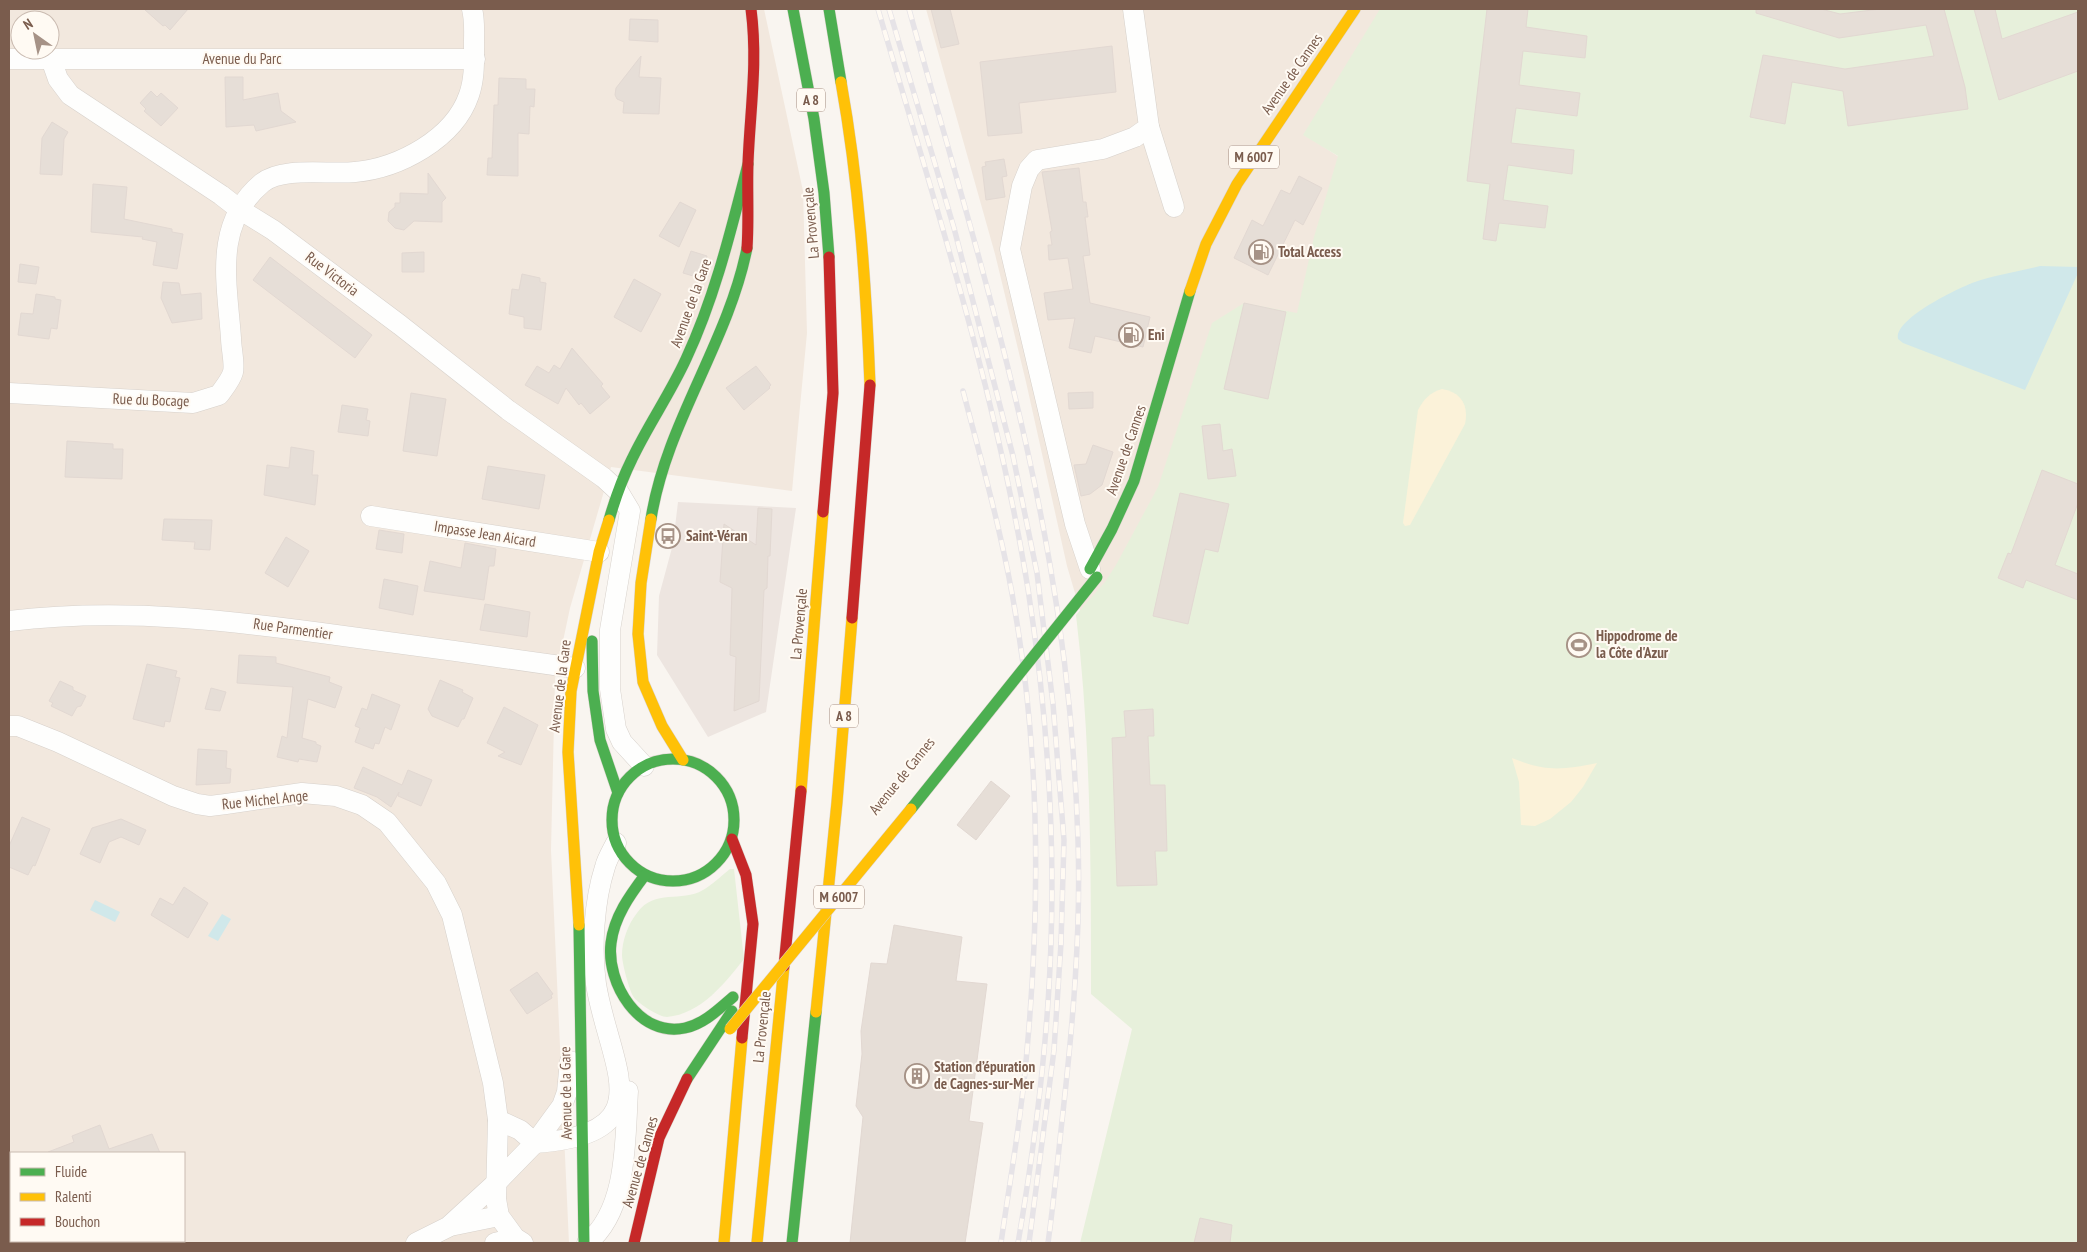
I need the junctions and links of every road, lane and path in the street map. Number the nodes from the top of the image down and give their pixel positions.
1 (472, 9) edge
2 (751, 9) edge
3 (793, 9) edge
4 (829, 9) edge
5 (1133, 9) edge
6 (1355, 9) edge
7 (60, 59) edge
8 (475, 59) junction
9 (51, 60) edge
10 (1149, 127) junction
11 (748, 164) junction
12 (1174, 208) dead end
13 (239, 209) junction
14 (1182, 321) junction
15 (9, 393) edge
16 (1158, 440) dead end
17 (618, 491) junction
18 (1132, 513) dead end
19 (371, 516) dead end
20 (599, 552) junction
21 (1093, 573) junction
22 (586, 610) junction
23 (9, 621) edge
24 (575, 668) junction
25 (9, 726) edge
26 (960, 730) dead end
27 (683, 760) junction
28 (644, 766) junction
29 (618, 793) junction
30 (732, 839) junction
31 (616, 843) junction
32 (842, 873) dead end
33 (645, 875) junction
34 (817, 904) dead end
35 (798, 927) dead end
36 (611, 954) junction
37 (773, 958) dead end
38 (579, 1004) junction
39 (498, 1120) junction
40 (678, 1126) dead end
41 (582, 1136) junction
42 (535, 1143) junction
43 (496, 1183) junction
44 (499, 1216) junction
45 (448, 1227) junction
46 (519, 1241) edge
47 (416, 1243) edge
48 (495, 1243) edge
49 (586, 1243) edge
50 (634, 1243) edge
51 (724, 1243) edge
52 (757, 1243) edge
53 (792, 1243) edge

1 - 8 street, Rue du Bocage
2 - 11 main road, Avenue de la Gare
3 - 52 main road, La Provençale / A 8
4 - 53 main road, A 8
5 - 10 street
6 - 14 main road, Avenue de Cannes / M 6007
7 - 8 street, Avenue du Parc
8 - 13 street, Rue du Bocage
9 - 13 street, Rue Victoria
10 - 12 street
10 - 21 street
11 - 17 main road, Avenue de la Gare
11 - 27 main road, Avenue de la Gare
13 - 15 street, Rue du Bocage
13 - 17 street, Rue Victoria
14 - 16 main road, Avenue de Cannes / M 6007
14 - 21 main road, Avenue de Cannes / M 6007
17 - 20 main road, Avenue de la Gare
17 - 28 street
18 - 21 main road, Avenue de Cannes / M 6007
19 - 20 street, Impasse Jean Aicard
20 - 22 main road, Avenue de la Gare
21 - 26 main road, Avenue de Cannes / M 6007
21 - 40 main road, Avenue de Cannes / M 6007, bridge
22 - 24 main road, Avenue de la Gare
22 - 29 main road
23 - 24 street, Rue Parmentier
24 - 38 main road, Avenue de la Gare
25 - 39 street, Rue Michel Ange
27 - 28 main road
27 - 30 main road
28 - 29 main road
29 - 31 main road
30 - 33 main road
30 - 51 main road
31 - 33 main road
31 - 41 street
32 - 34 main road, M 6007
33 - 36 main road
35 - 37 main road
36 - 49 street
36 - 50 main road, Avenue de Cannes
38 - 41 main road, Avenue de la Gare
38 - 42 street
39 - 42 street
39 - 43 street, Rue Michel Ange
41 - 42 street
41 - 49 main road, Avenue de la Gare
42 - 43 street
43 - 44 street, Rue Michel Ange
43 - 45 street
44 - 45 street
44 - 46 street
45 - 47 street
46 - 48 street

